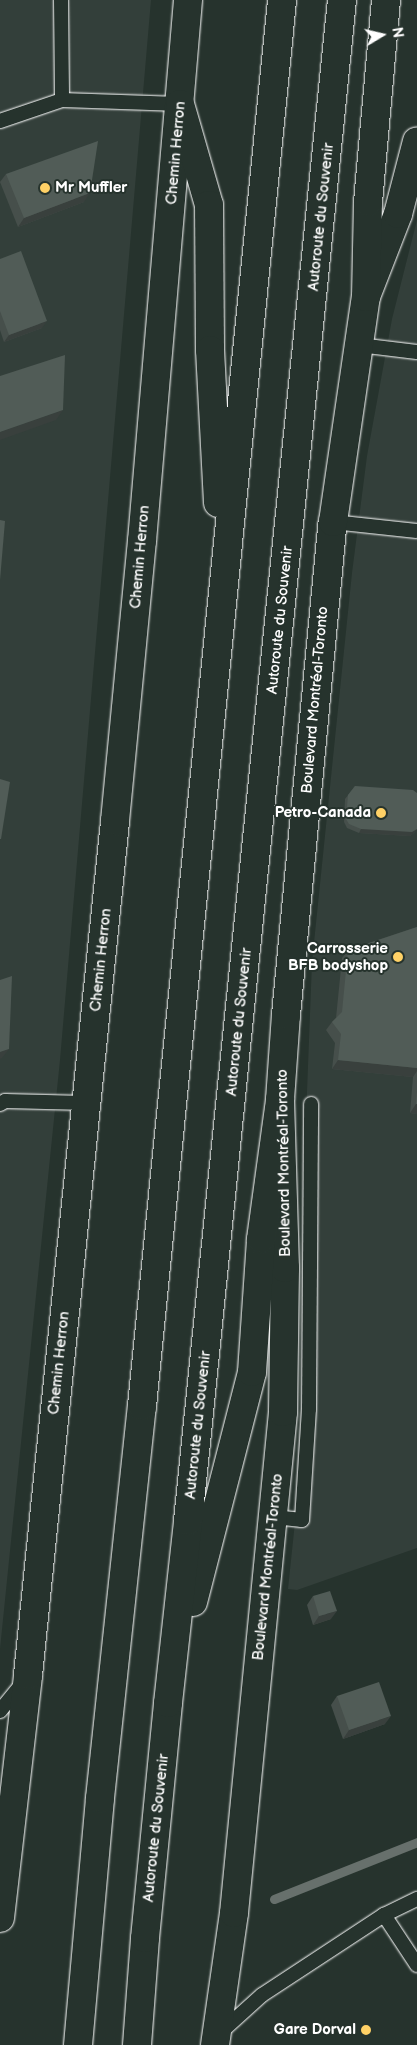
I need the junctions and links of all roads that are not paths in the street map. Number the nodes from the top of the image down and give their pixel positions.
1 (61, 0) edge
2 (188, 0) edge
3 (282, 0) edge
4 (342, 0) edge
5 (386, 0) edge
6 (62, 100) junction
7 (180, 104) junction
8 (0, 121) edge
9 (417, 141) edge
10 (366, 297) junction
11 (359, 345) junction
12 (417, 352) edge
13 (332, 522) junction
14 (417, 531) edge
15 (222, 590) junction
16 (280, 1100) junction
17 (2, 1102) edge
18 (86, 1103) junction
19 (311, 1104) dead end
20 (0, 1115) edge
21 (274, 1517) junction
22 (28, 1675) junction
23 (168, 1703) junction
24 (0, 1711) edge
25 (2, 1878) edge
26 (417, 1899) edge
27 (384, 1915) junction
28 (0, 1918) edge
29 (417, 1965) edge
30 (216, 2041) edge
31 (78, 2045) edge
32 (137, 2045) edge

1 - 6 lane
2 - 7 main road, Chemin Herron
3 - 15 main road
4 - 23 main road, Autoroute du Souvenir
5 - 10 main road
6 - 7 lane
6 - 8 lane
7 - 15 main road
7 - 18 main road, Chemin Herron
9 - 10 main road, Boulevard Montréal-Toronto
10 - 11 main road, Boulevard Montréal-Toronto
11 - 12 lane
11 - 13 main road, Boulevard Montréal-Toronto
13 - 14 lane
13 - 16 main road, Boulevard Montréal-Toronto
15 - 31 main road
16 - 21 main road, Boulevard Montréal-Toronto
16 - 23 main road
17 - 18 lane
17 - 20 lane
18 - 22 main road, Chemin Herron
19 - 21 lane
21 - 30 main road, Boulevard Montréal-Toronto
22 - 24 lane
22 - 25 main road, Chemin Herron
23 - 32 main road, Autoroute du Souvenir
25 - 28 main road, Chemin Herron
26 - 27 lane
27 - 29 lane
27 - 30 lane

